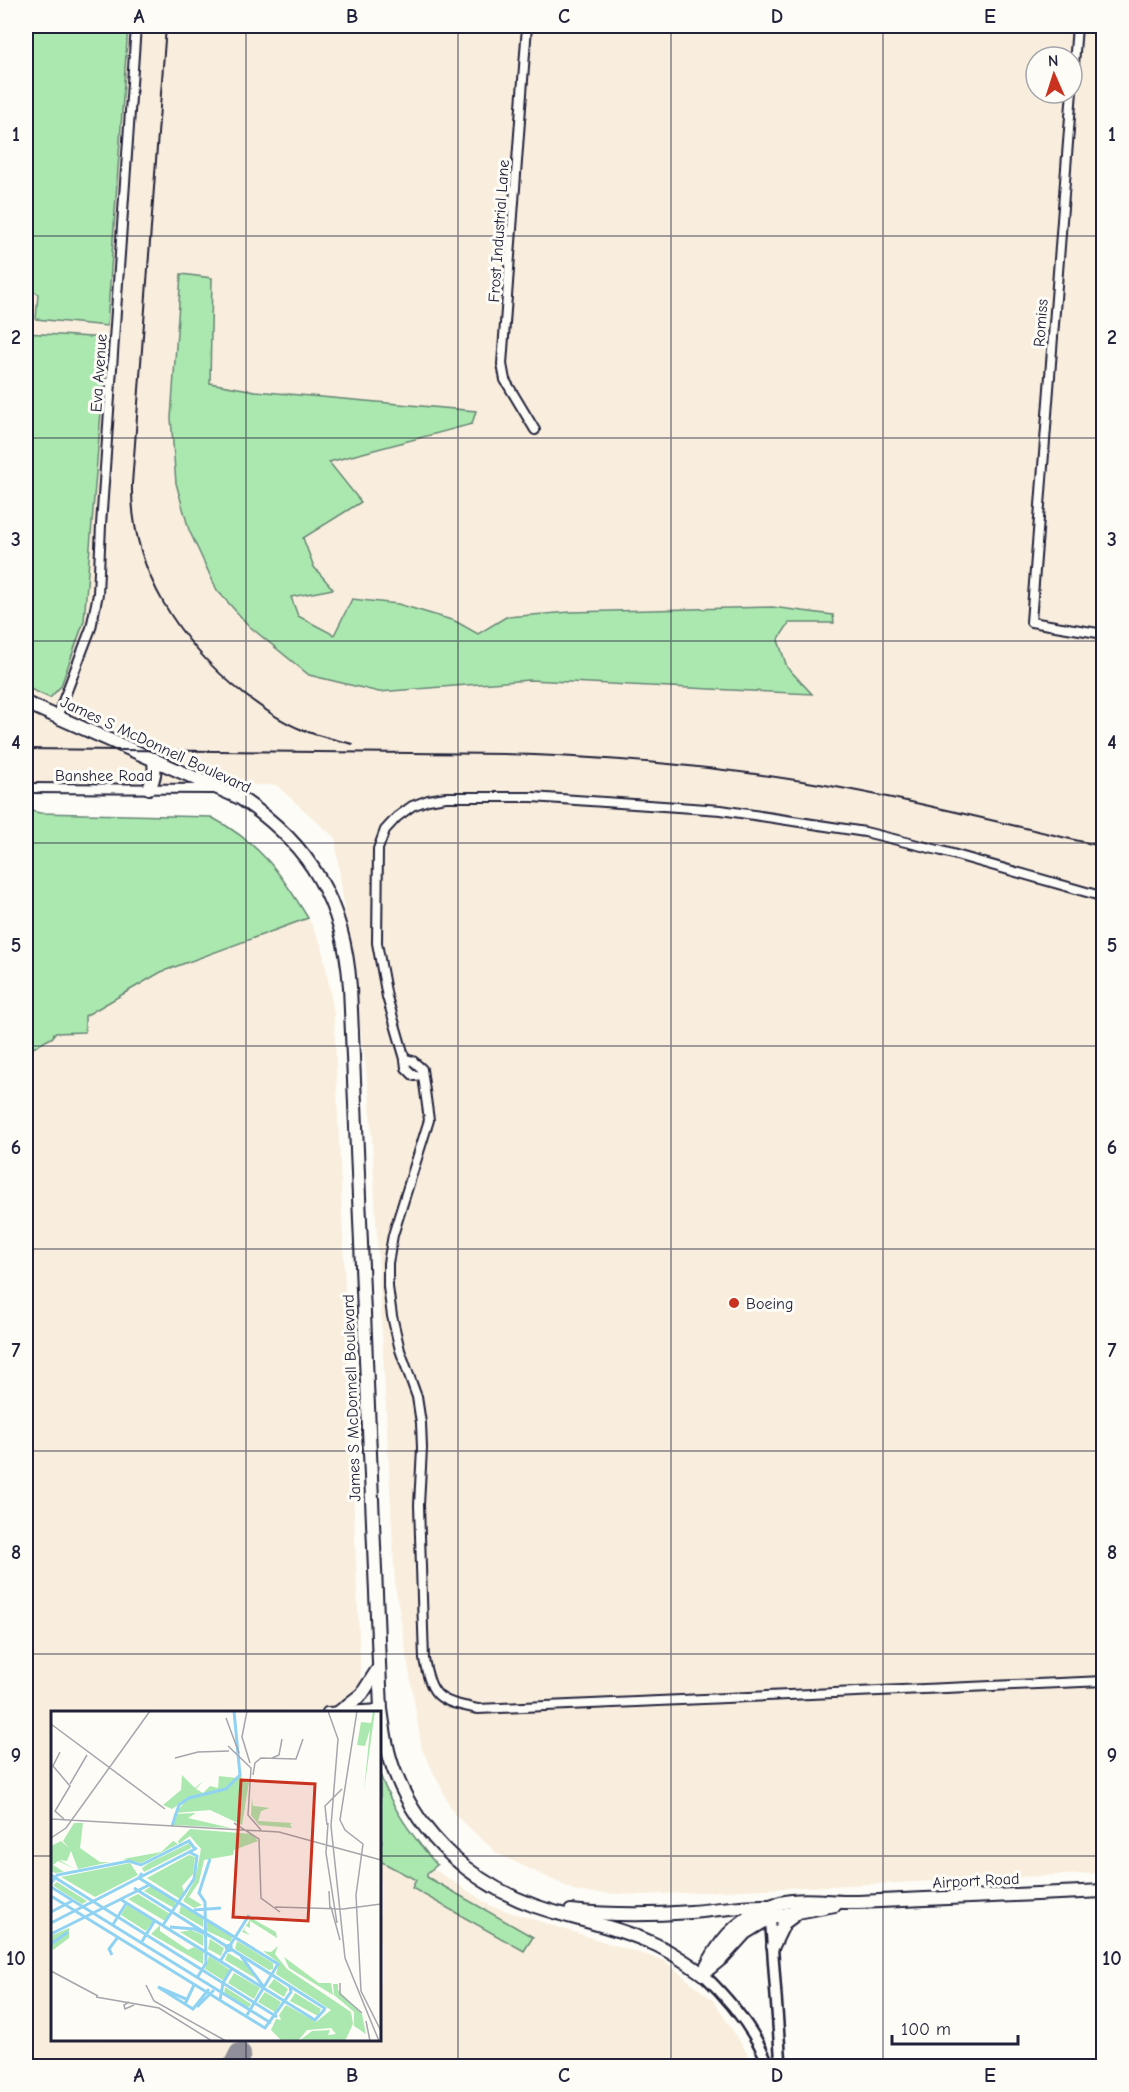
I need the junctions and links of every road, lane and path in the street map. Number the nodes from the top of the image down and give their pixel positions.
1 (136, 26) edge
2 (527, 26) edge
3 (1077, 26) edge
4 (535, 430) dead end
5 (1104, 634) edge
6 (26, 703) edge
7 (57, 717) junction
8 (154, 759) junction
9 (26, 788) edge
10 (149, 788) junction
11 (219, 789) junction
12 (1104, 897) edge
13 (378, 1668) junction
14 (1104, 1681) edge
15 (381, 1709) junction
16 (337, 1711) edge
17 (351, 1711) edge
18 (383, 1737) edge
19 (1104, 1891) edge
20 (850, 1902) junction
21 (543, 1908) junction
22 (770, 1912) junction
23 (799, 1912) junction
24 (773, 1946) junction
25 (703, 1974) junction
26 (769, 2067) edge
27 (781, 2067) edge

1 - 7 street, Eva Avenue
2 - 4 street, Frost Industrial Lane
3 - 5 street, Romiss
6 - 7 main road, James S McDonnell Boulevard
7 - 8 main road, James S McDonnell Boulevard
8 - 10 main road
8 - 11 main road, James S McDonnell Boulevard
9 - 10 street, Banshee Road
10 - 11 street, Banshee Road
11 - 13 main road, James S McDonnell Boulevard
12 - 14 street
13 - 15 main road, James S McDonnell Boulevard
13 - 16 main road
15 - 17 street
15 - 18 main road, James S McDonnell Boulevard
18 - 21 main road, James S McDonnell Boulevard
19 - 20 main road, Airport Road
20 - 22 main road, Airport Road
20 - 23 main road, Airport Road
21 - 22 main road, Airport Road
21 - 25 main road, James S McDonnell Boulevard
22 - 23 main road, Airport Road
22 - 24 street
22 - 25 main road, Airport Road
23 - 24 main road
24 - 27 street
25 - 26 street, James S McDonnell Boulevard

